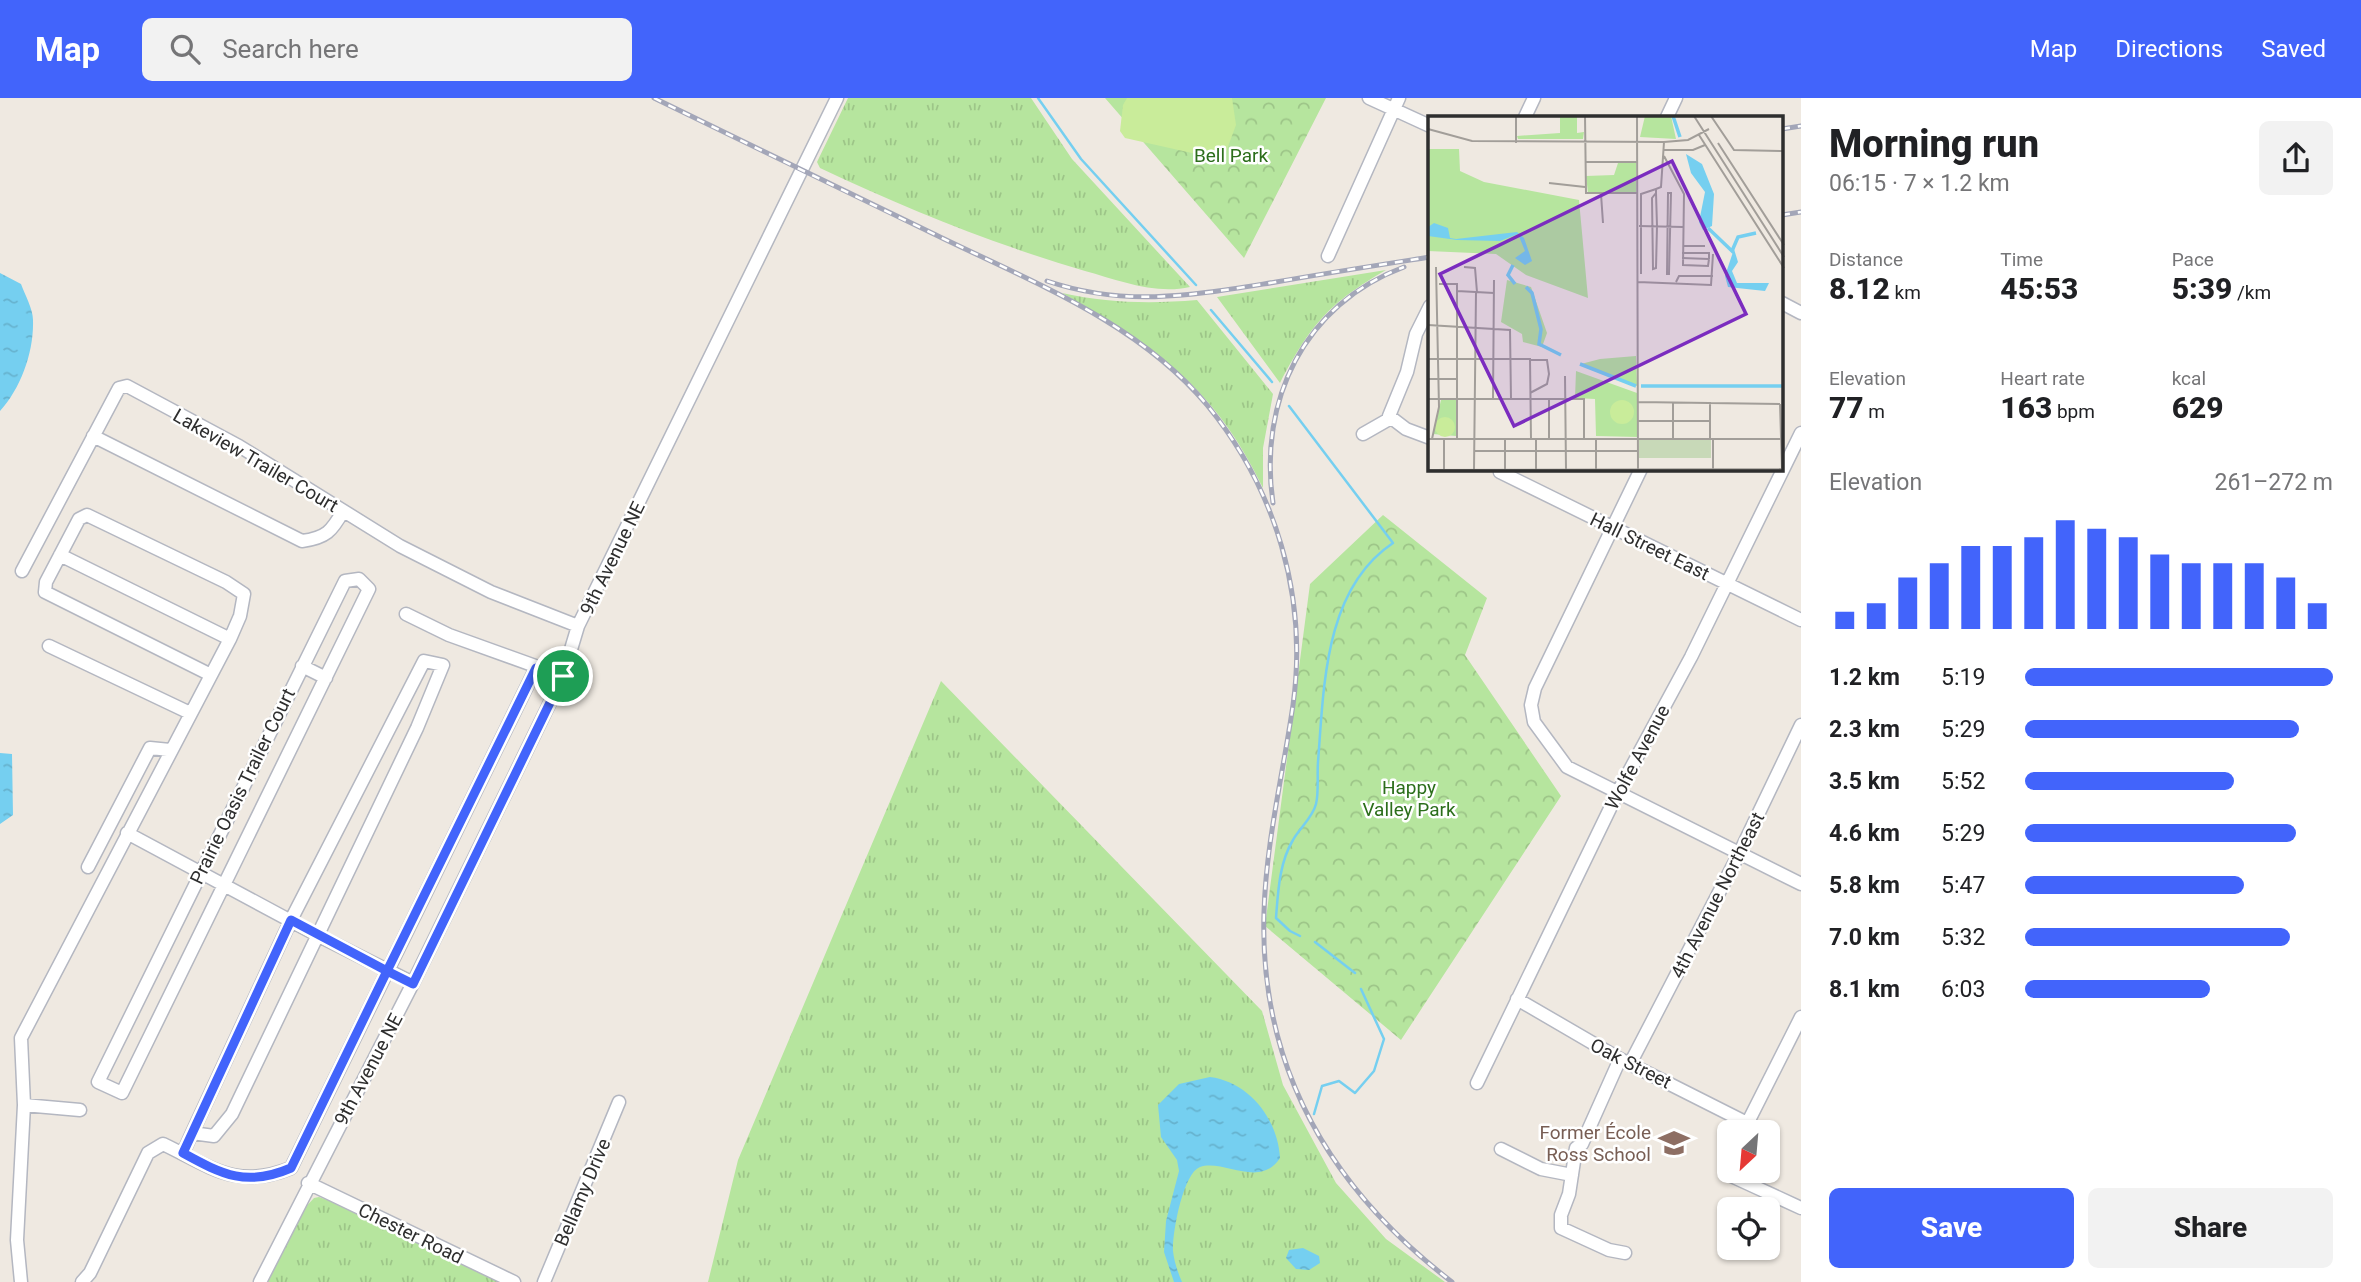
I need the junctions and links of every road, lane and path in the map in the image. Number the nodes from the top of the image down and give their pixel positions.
1 (837, 98) edge
2 (1369, 98) edge
3 (1534, 98) edge
4 (1676, 98) edge
5 (1396, 104) edge
6 (1525, 116) edge
7 (1667, 116) edge
8 (1428, 125) edge
9 (1328, 256) dead end
10 (1784, 304) edge
11 (1428, 310) edge
12 (1801, 313) edge
13 (1391, 418) junction
14 (1801, 433) edge
15 (1363, 434) dead end
16 (93, 436) junction
17 (1428, 437) edge
18 (1784, 468) edge
19 (1502, 471) edge
20 (1641, 471) edge
21 (1782, 471) edge
22 (343, 511) junction
23 (1613, 528) junction
24 (60, 555) junction
25 (22, 571) dead end
26 (1727, 584) junction
27 (406, 614) dead end
28 (1801, 620) edge
29 (578, 626) junction
30 (230, 639) junction
31 (49, 646) dead end
32 (302, 666) junction
33 (536, 668) junction
34 (211, 675) junction
35 (563, 676) junction
36 (326, 678) junction
37 (190, 713) junction
38 (397, 713) junction
39 (419, 724) junction
40 (1801, 725) edge
41 (170, 750) junction
42 (1618, 792) junction
43 (127, 832) junction
44 (1740, 852) junction
45 (88, 867) dead end
46 (200, 872) junction
47 (1801, 884) edge
48 (227, 885) junction
49 (291, 920) junction
50 (317, 936) junction
51 (387, 971) junction
52 (413, 984) junction
53 (1517, 999) junction
54 (1801, 1017) edge
55 (1625, 1061) junction
56 (1476, 1083) dead end
57 (619, 1102) dead end
58 (24, 1105) junction
59 (80, 1110) dead end
60 (1731, 1120) edge
61 (1749, 1120) edge
62 (192, 1133) junction
63 (1502, 1149) dead end
64 (183, 1153) junction
65 (1572, 1175) junction
66 (308, 1183) junction
67 (1747, 1183) edge
68 (1801, 1208) edge
69 (1625, 1253) dead end
70 (21, 1282) edge
71 (82, 1282) edge
72 (260, 1282) edge
73 (514, 1282) edge
74 (544, 1282) edge

1 - 29 street, 9th Avenue NE
2 - 5 street
3 - 6 street
4 - 7 street
5 - 8 street
5 - 9 street
10 - 12 street
11 - 13 street
13 - 15 street
13 - 17 street
14 - 18 street, Wolfe Avenue
16 - 22 street
16 - 22 street, Lakeview Trailer Court
16 - 25 street, Lakeview Trailer Court
19 - 23 street, Hall Street East
20 - 23 street
21 - 26 street, Wolfe Avenue
22 - 29 street, Lakeview Trailer Court
23 - 26 street, Hall Street East
23 - 42 street
24 - 30 street
24 - 30 street
24 - 34 street
26 - 28 street, Hall Street East
26 - 42 street, Wolfe Avenue
27 - 33 street
29 - 35 street, 9th Avenue NE
30 - 34 street
31 - 37 street
32 - 36 street
32 - 36 street, Prairie Oasis Trailer Court
32 - 46 street, Prairie Oasis Trailer Court
33 - 35 street
33 - 51 street
34 - 37 street
35 - 52 street, 9th Avenue NE
36 - 48 street, Prairie Oasis Trailer Court
37 - 41 street
38 - 39 street
38 - 39 street
38 - 49 street
39 - 50 street
40 - 44 street, 4th Avenue Northeast
41 - 43 street
41 - 45 street
42 - 44 street
42 - 53 street, Wolfe Avenue
43 - 46 street
43 - 58 street
44 - 47 street
44 - 55 street, 4th Avenue Northeast
46 - 48 street
46 - 48 street, Prairie Oasis Trailer Court
48 - 49 street
49 - 50 street
49 - 62 street
50 - 51 street
50 - 62 street
51 - 52 street
51 - 64 street
52 - 66 street, 9th Avenue NE
53 - 55 street, Oak Street
53 - 56 street, Wolfe Avenue
54 - 61 street
55 - 60 street, Oak Street
55 - 65 street, 4th Avenue Northeast
57 - 74 street, Bellamy Drive
58 - 59 street
58 - 70 street
62 - 64 street
63 - 65 street
64 - 71 street
65 - 69 street, 4th Avenue Northeast
66 - 72 street, 9th Avenue NE
66 - 73 street, Chester Road
67 - 68 street

